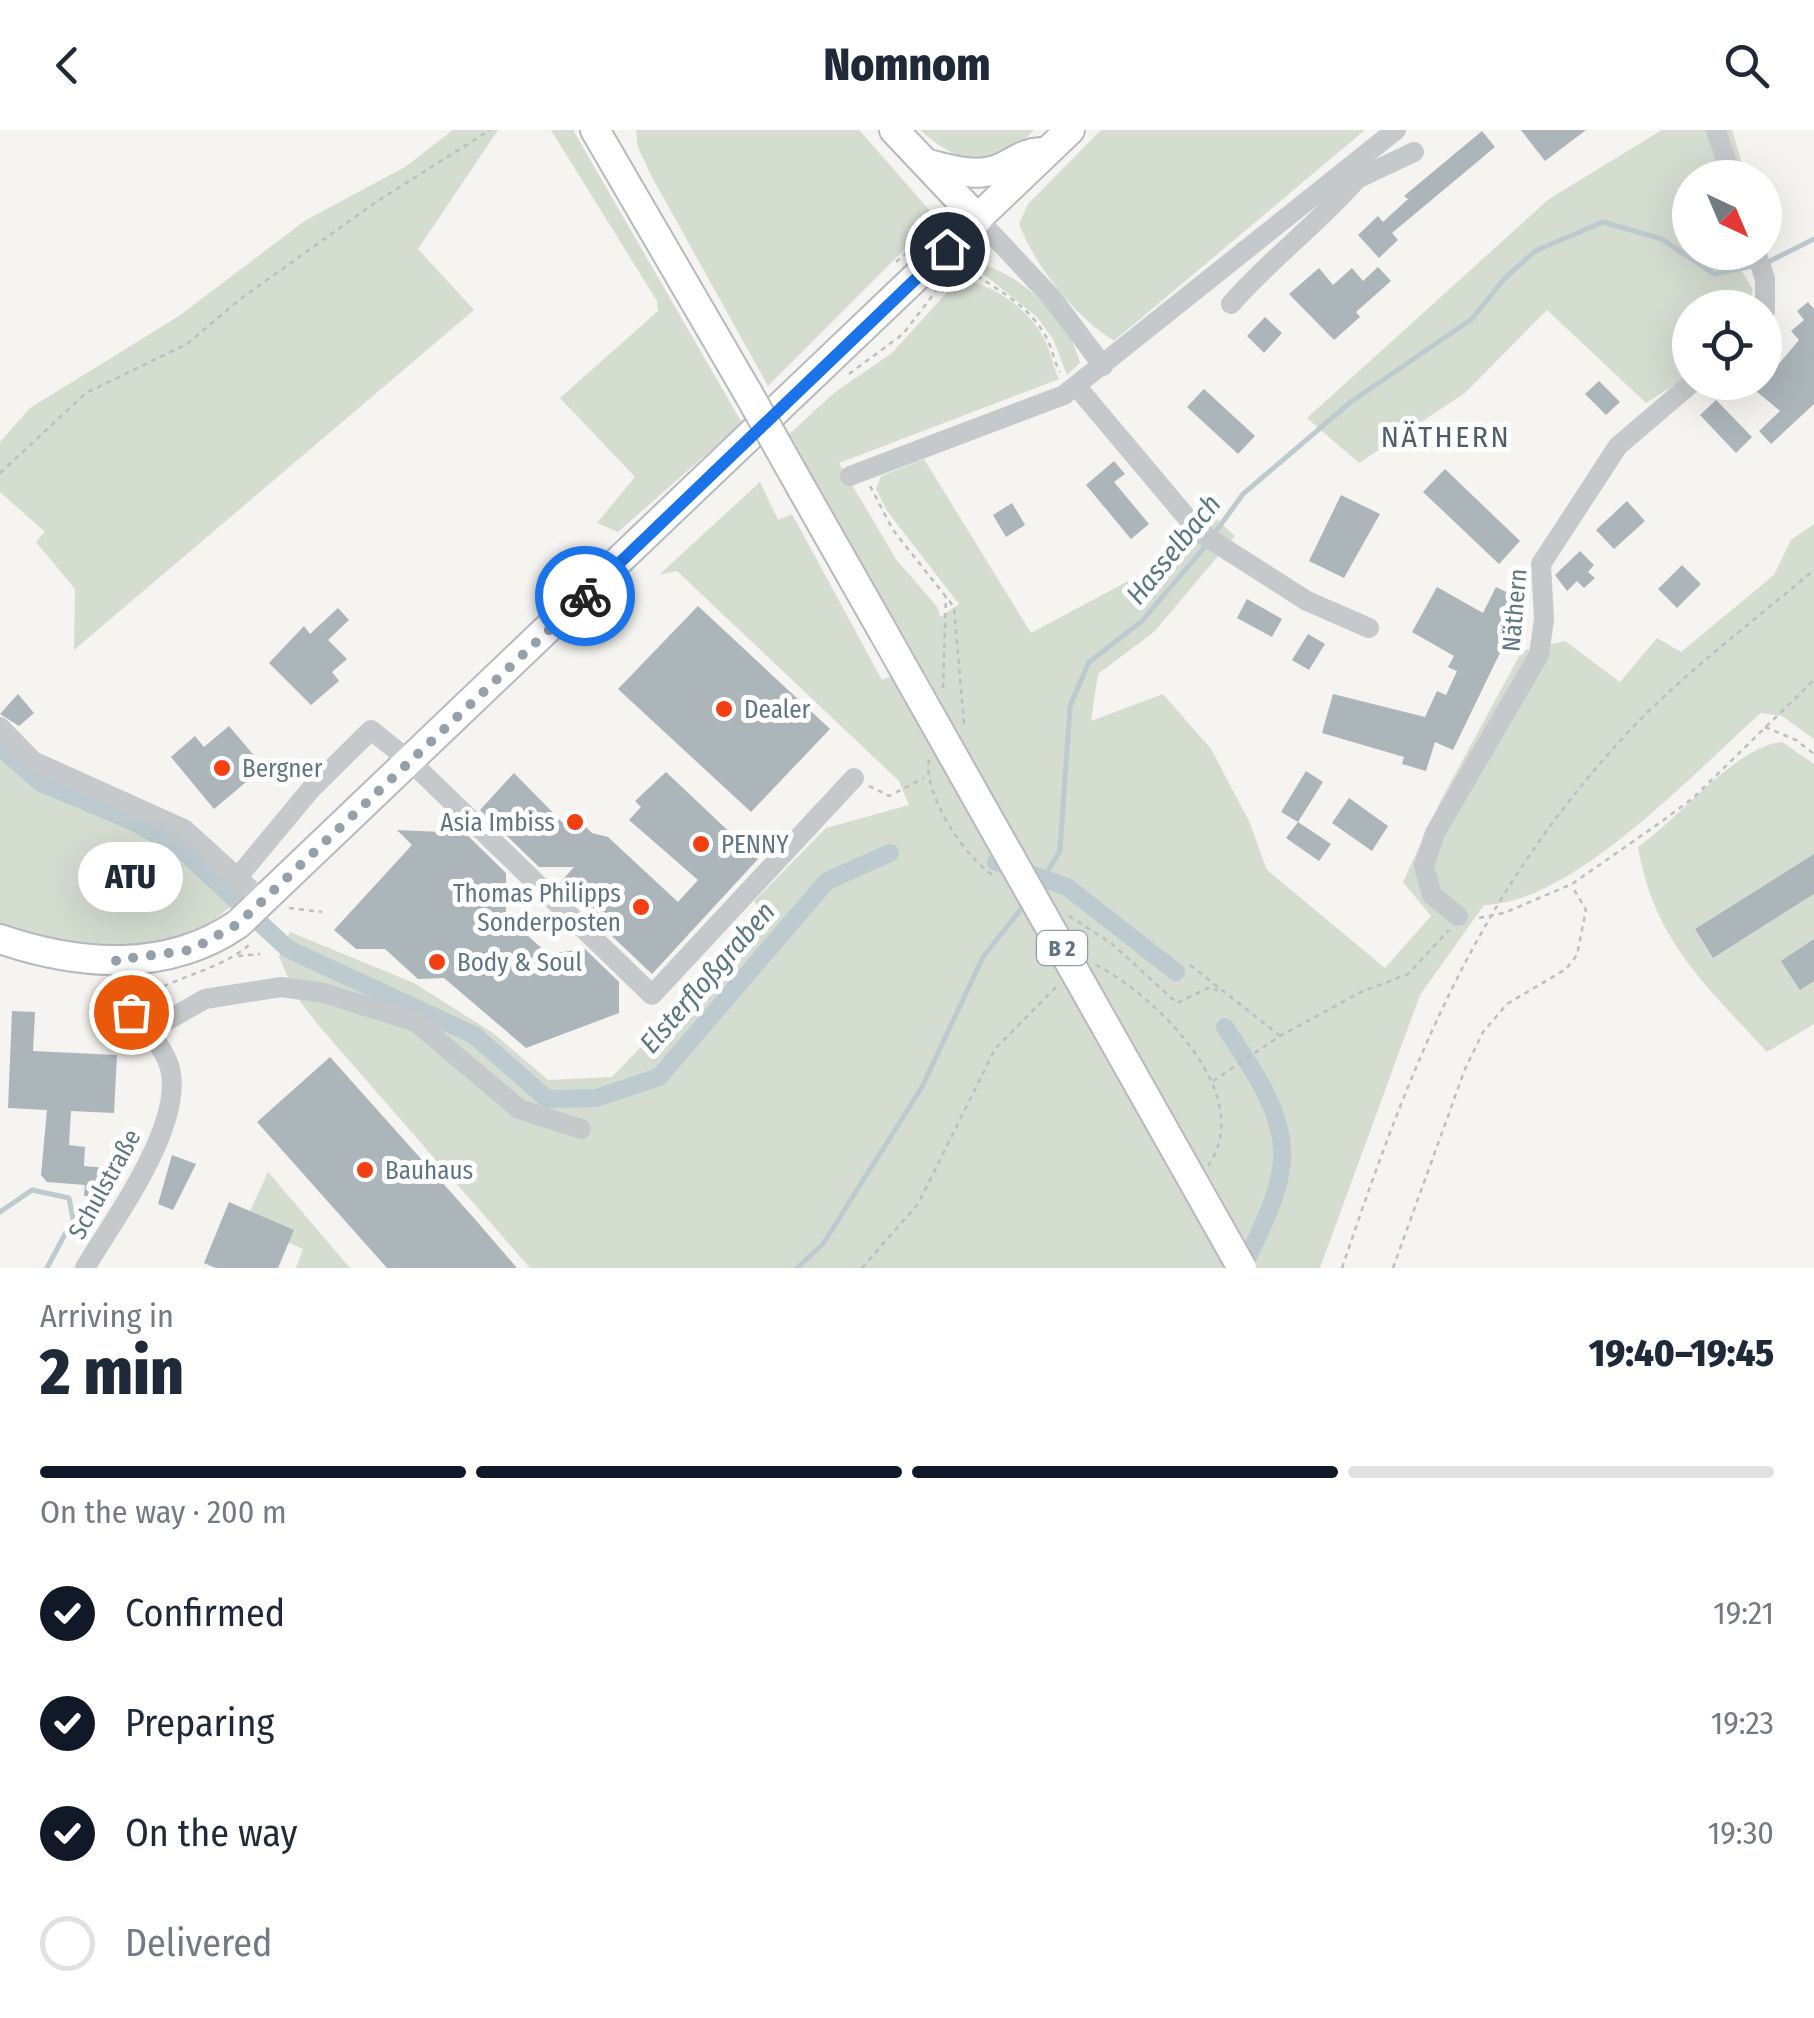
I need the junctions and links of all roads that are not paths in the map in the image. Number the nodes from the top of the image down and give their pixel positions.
1 (595, 130) edge
2 (620, 130) edge
3 (894, 130) edge
4 (1070, 130) edge
5 (1396, 130) edge
6 (1716, 130) edge
7 (1048, 152) junction
8 (1414, 152) dead end
9 (1726, 160) edge
10 (928, 164) junction
11 (1353, 174) junction
12 (622, 176) junction
13 (978, 220) junction
14 (1232, 304) dead end
15 (1104, 366) junction
16 (1074, 388) junction
17 (1672, 399) edge
18 (857, 474) road end
19 (1368, 628) dead end
20 (0, 726) edge
21 (411, 762) junction
22 (854, 778) road end
23 (238, 876) junction
24 (1458, 916) road end
25 (258, 918) junction
26 (0, 939) edge
27 (116, 960) junction
28 (147, 1032) junction
29 (581, 1129) dead end
30 (86, 1268) edge
31 (1242, 1268) edge

1 - 12 main road, B 2
2 - 12 main road
3 - 10 main road
4 - 7 main road
5 - 11 street
6 - 9 street
7 - 10 main road
7 - 13 main road
8 - 11 street
10 - 13 main road
11 - 14 street
11 - 15 street
12 - 31 main road, B 2, bridge
13 - 15 street
13 - 21 main road
15 - 16 street
16 - 18 street
16 - 19 street
17 - 24 street, Näthern
20 - 23 street
21 - 22 street
21 - 23 street
21 - 25 main road
23 - 25 street
25 - 27 main road
26 - 27 main road
27 - 28 street, Schulstraße
28 - 29 street
28 - 30 street, Schulstraße

